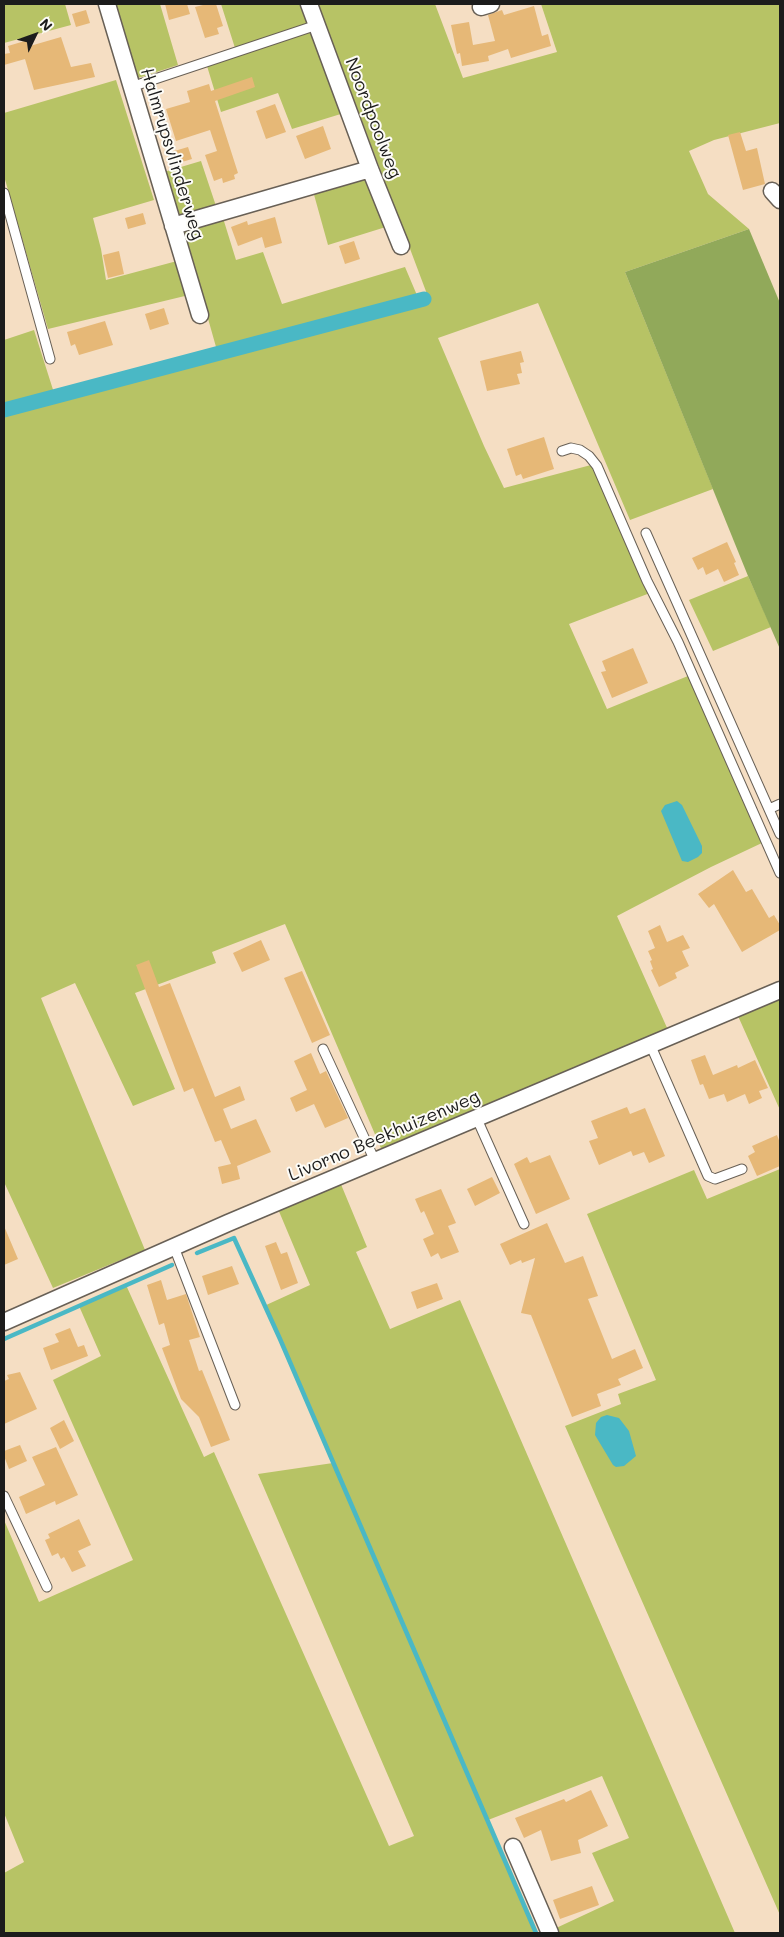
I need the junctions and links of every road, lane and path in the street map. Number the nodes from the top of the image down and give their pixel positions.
1 (107, 4) edge
2 (309, 4) edge
3 (316, 25) junction
4 (131, 87) junction
5 (370, 169) junction
6 (4, 193) edge
7 (174, 226) junction
8 (401, 246) dead end
9 (200, 315) dead end
10 (50, 359) dead end
11 (562, 451) dead end
12 (646, 533) dead end
13 (780, 804) edge
14 (769, 809) junction
15 (780, 834) edge
16 (780, 873) edge
17 (780, 990) edge
18 (650, 1044) junction
19 (323, 1049) dead end
20 (478, 1118) junction
21 (375, 1161) junction
22 (742, 1169) dead end
23 (524, 1224) dead end
24 (174, 1247) junction
25 (4, 1322) edge
26 (234, 1405) dead end
27 (4, 1496) edge
28 (47, 1586) dead end
29 (513, 1847) dead end
30 (550, 1933) edge

1 - 4 street, Halmrupsvlinderweg
2 - 3 street, Noordpoolweg
3 - 4 lane
3 - 5 street, Noordpoolweg
4 - 7 street, Halmrupsvlinderweg
5 - 7 street
5 - 8 street, Noordpoolweg
6 - 10 lane
7 - 9 street, Halmrupsvlinderweg
11 - 16 lane
12 - 14 lane
13 - 14 lane
14 - 15 lane
17 - 18 street, Livorno Beekhuizenweg
18 - 20 street, Livorno Beekhuizenweg
18 - 22 lane
19 - 21 lane
20 - 21 street, Livorno Beekhuizenweg
20 - 23 lane
21 - 24 street, Livorno Beekhuizenweg
24 - 25 street, Livorno Beekhuizenweg
24 - 26 lane
27 - 28 lane
29 - 30 street

